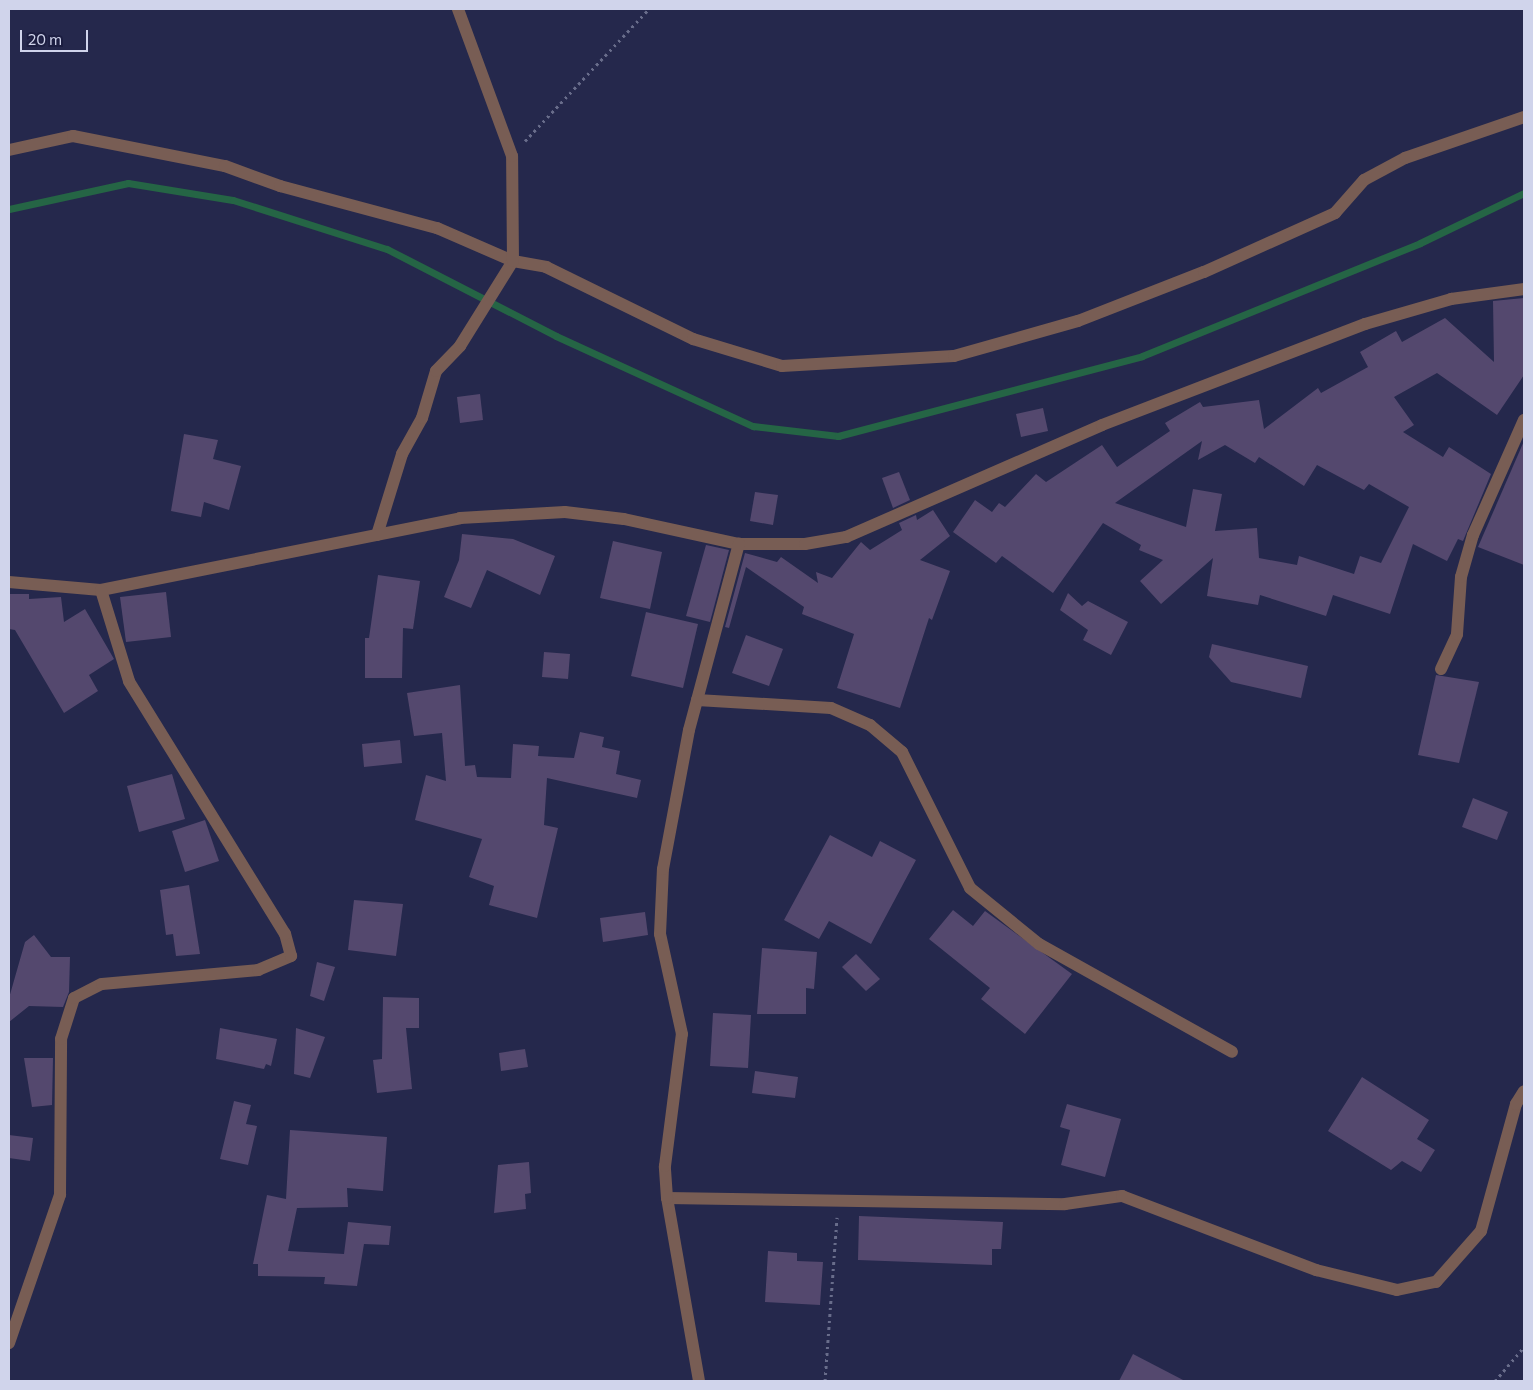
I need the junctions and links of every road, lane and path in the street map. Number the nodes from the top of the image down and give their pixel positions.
1 (458, 9) edge
2 (649, 9) edge
3 (1524, 117) edge
4 (9, 150) edge
5 (512, 156) junction
6 (513, 261) junction
7 (1524, 289) edge
8 (1524, 420) edge
9 (377, 536) junction
10 (739, 544) junction
11 (9, 582) edge
12 (101, 590) junction
13 (1441, 669) dead end
14 (698, 700) junction
15 (1232, 1052) dead end
16 (1524, 1091) edge
17 (667, 1198) junction
18 (838, 1202) junction
19 (11, 1328) edge
20 (9, 1343) edge
21 (1524, 1347) edge
22 (699, 1381) edge
23 (824, 1381) edge
24 (1495, 1381) edge

1 - 5 street
2 - 5 path
3 - 6 street
4 - 6 street
5 - 6 street
6 - 9 street
7 - 10 street
8 - 13 street
9 - 10 street
9 - 12 street
10 - 14 street
11 - 12 street
12 - 19 street
14 - 15 street
14 - 17 street
16 - 18 street
17 - 18 street
17 - 22 street
18 - 23 path
19 - 20 street
21 - 24 path

